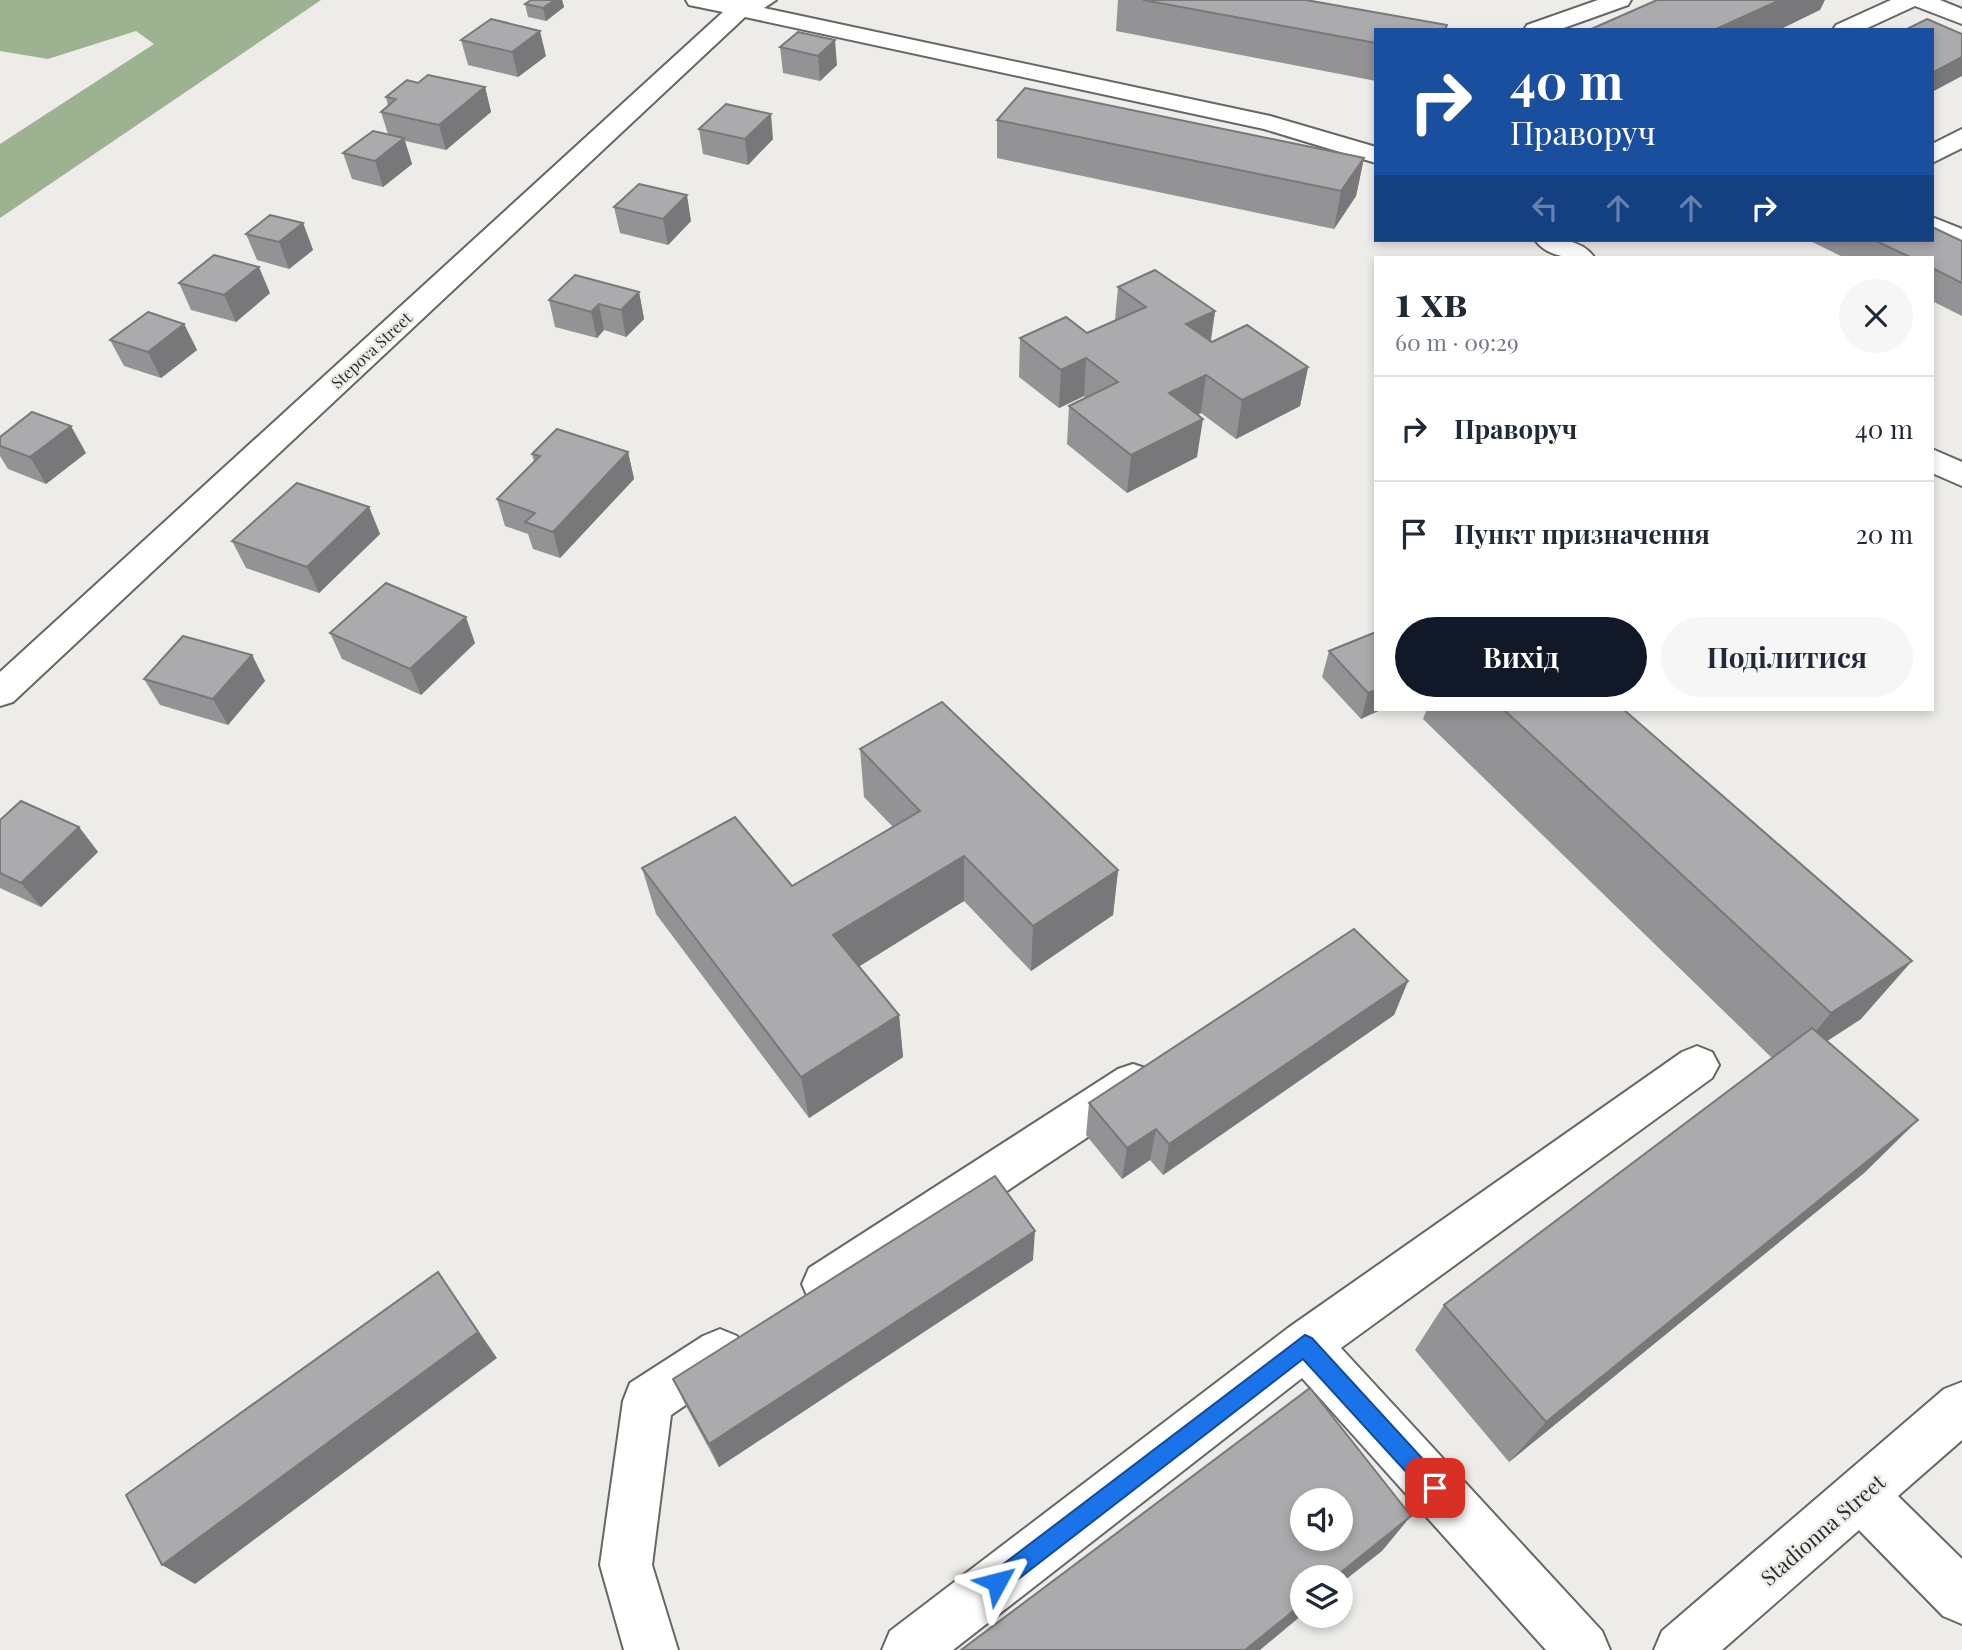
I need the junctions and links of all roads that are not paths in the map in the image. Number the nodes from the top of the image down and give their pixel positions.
1 (697, 0) edge
2 (1620, 0) edge
3 (1909, 0) edge
4 (1920, 0) edge
5 (753, 4) edge
6 (1962, 17) edge
7 (1541, 28) edge
8 (1848, 28) edge
9 (1962, 137) edge
10 (1374, 154) edge
11 (1934, 154) edge
12 (1934, 226) edge
13 (1962, 239) edge
14 (1553, 242) edge
15 (1578, 256) edge
16 (1934, 460) edge
17 (1962, 476) edge
18 (0, 693) edge
19 (1165, 1062) edge
20 (1697, 1065) dead end
21 (797, 1303) edge
22 (751, 1333) edge
23 (1305, 1345) junction
24 (1962, 1407) edge
25 (1861, 1495) junction
26 (1962, 1597) edge
27 (651, 1650) edge
28 (909, 1650) edge
29 (1583, 1650) edge
30 (1681, 1650) edge

1 - 5 street
2 - 7 street
3 - 8 street
4 - 6 street
5 - 10 street
5 - 18 street, Stepova Street
9 - 11 street
12 - 13 street
14 - 15 street
16 - 17 street
19 - 21 street
20 - 23 street
22 - 27 street
23 - 28 street
23 - 29 street
24 - 25 street, Stadionna Street
25 - 26 street
25 - 30 street, Stadionna Street

